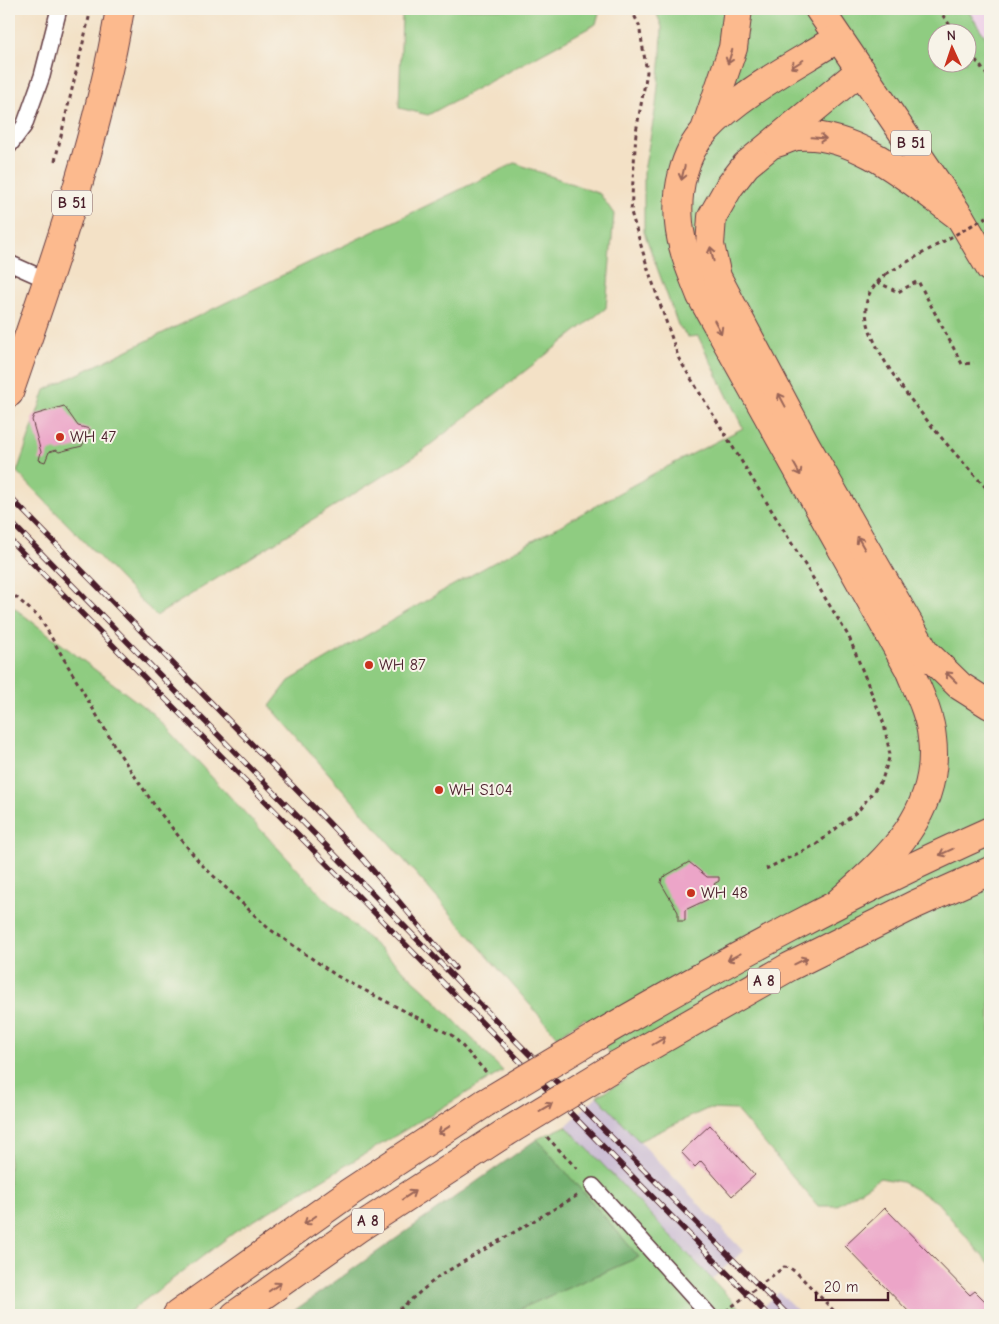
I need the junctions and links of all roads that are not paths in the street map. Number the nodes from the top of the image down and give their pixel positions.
1 (59, 9) edge
2 (120, 9) edge
3 (738, 9) edge
4 (819, 9) edge
5 (838, 38) junction
6 (862, 70) junction
7 (704, 132) junction
8 (772, 144) junction
9 (9, 146) edge
10 (960, 216) junction
11 (9, 263) edge
12 (990, 268) edge
13 (48, 280) junction
14 (9, 394) edge
15 (990, 705) edge
16 (990, 831) edge
17 (990, 871) edge
18 (839, 902) junction
19 (593, 1186) road end
20 (177, 1315) edge
21 (235, 1315) edge
22 (709, 1315) edge

1 - 9 lane
2 - 13 main road, B 51
3 -> 7 main road
4 - 5 main road, B 51
5 - 6 main road, B 51
5 -> 7 main road
6 - 8 main road
6 - 10 main road, B 51
7 -> 18 main road
8 -> 10 main road
15 -> 8 main road
10 - 12 main road, B 51
11 - 13 lane
13 - 14 main road, B 51
16 -> 18 main road, A 8
21 -> 17 main road, A 8, bridge
18 -> 20 main road, A 8, bridge
19 - 22 lane

